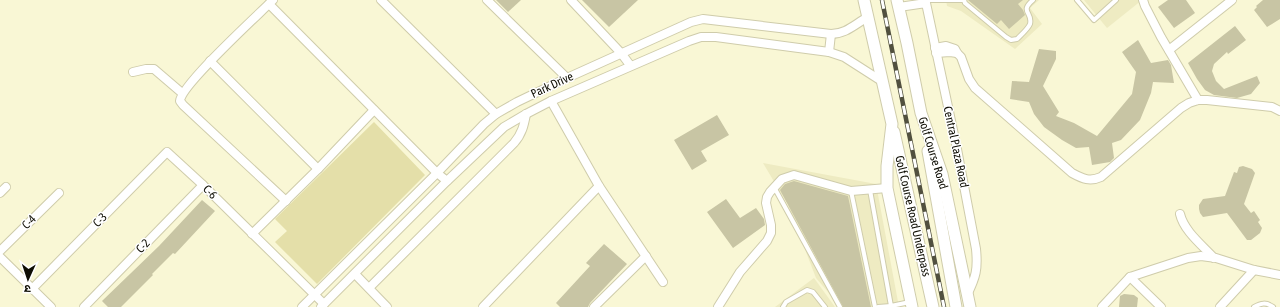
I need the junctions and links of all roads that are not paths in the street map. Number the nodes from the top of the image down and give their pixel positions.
1 (381, 0) edge
2 (487, 0) edge
3 (571, 0) edge
4 (864, 0) edge
5 (963, 0) edge
6 (1033, 0) edge
7 (1077, 0) edge
8 (1116, 0) edge
9 (1143, 0) edge
10 (1232, 0) edge
11 (271, 2) edge
12 (928, 2) edge
13 (898, 4) edge
14 (868, 17) junction
15 (831, 34) junction
16 (936, 50) junction
17 (1170, 50) junction
18 (621, 52) junction
19 (829, 52) junction
20 (210, 61) junction
21 (630, 66) junction
22 (133, 72) dead end
23 (567, 78) junction
24 (883, 82) junction
25 (182, 93) junction
26 (1198, 100) junction
27 (551, 101) junction
28 (374, 110) junction
29 (1280, 111) edge
30 (921, 113) junction
31 (496, 114) junction
32 (526, 114) junction
33 (892, 124) junction
34 (167, 152) joint
35 (318, 169) junction
36 (437, 173) junction
37 (447, 181) junction
38 (203, 185) junction
39 (599, 186) junction
40 (774, 187) junction
41 (887, 188) junction
42 (870, 190) junction
43 (851, 191) junction
44 (59, 193) dead end
45 (286, 201) junction
46 (1180, 214) dead end
47 (252, 234) junction
48 (0, 251) edge
49 (646, 256) junction
50 (0, 257) edge
51 (1214, 258) junction
52 (1254, 270) junction
53 (355, 274) junction
54 (1280, 275) edge
55 (1130, 277) junction
56 (663, 282) dead end
57 (33, 288) junction
58 (369, 288) junction
59 (314, 295) junction
60 (967, 295) junction
61 (912, 304) edge
62 (323, 306) edge
63 (891, 306) edge
64 (51, 307) edge
65 (84, 307) edge
66 (302, 307) edge
67 (387, 307) edge
68 (483, 307) edge
69 (594, 307) edge
70 (718, 307) edge
71 (783, 307) edge
72 (825, 307) edge
73 (840, 307) edge
74 (875, 307) edge
75 (878, 307) edge
76 (933, 307) edge
77 (956, 307) edge
78 (970, 307) edge
79 (1102, 307) edge
80 (1162, 307) edge
81 (1220, 307) edge
82 (1254, 307) edge
83 (1273, 307) edge

1 - 31 street
2 - 23 street
3 - 18 street
4 - 14 main road
5 - 6 lane
5 - 12 lane
7 - 8 lane
9 - 17 street
10 - 17 street
11 - 20 street
11 - 28 street
12 - 13 street
12 - 16 street, Central Plaza Road
13 - 30 main road, Golf Course Road
14 - 15 street, Park Drive
14 - 24 main road
15 - 18 street, Park Drive
15 - 19 street
16 - 26 street
16 - 60 street, Central Plaza Road
17 - 26 street
18 - 21 street
18 - 23 street, Park Drive
19 - 21 street, Park Drive
19 - 24 street, Park Drive
20 - 25 street
20 - 35 street
21 - 27 street, Park Drive
22 - 25 street
23 - 31 street, Park Drive
24 - 33 main road
25 - 45 street
26 - 29 street
27 - 32 street, Park Drive
27 - 39 street
28 - 35 street
28 - 36 street
30 - 60 main road, Golf Course Road
30 - 77 main road, Golf Course Road Underpass
31 - 36 street, Park Drive
32 - 37 street, Park Drive
32 - 58 street
33 - 41 main road
33 - 76 main road, Golf Course Road Underpass
34 - 38 street, C-6
34 - 57 street, C-3
35 - 45 street
36 - 37 street
36 - 59 street, Park Drive
37 - 53 street, Park Drive
38 - 47 street, C-6
38 - 65 street, C-2
39 - 49 street
39 - 68 street
40 - 43 street
40 - 70 street
40 - 73 lane
41 - 42 street
41 - 61 main road
42 - 43 street
42 - 63 lane
43 - 74 lane
44 - 48 street, C-4
45 - 47 street
46 - 51 street
47 - 59 street, C-6
49 - 56 street
49 - 69 street
50 - 57 street
51 - 52 street
51 - 55 street
52 - 54 street
52 - 81 street
53 - 58 street
53 - 62 street, Park Drive
55 - 79 street
55 - 80 street
57 - 64 street
58 - 67 street
59 - 62 street, C-6
59 - 66 street, Park Drive
60 - 78 main road, Golf Course Road
61 - 63 lane
63 - 75 lane
71 - 72 lane
82 - 83 lane

